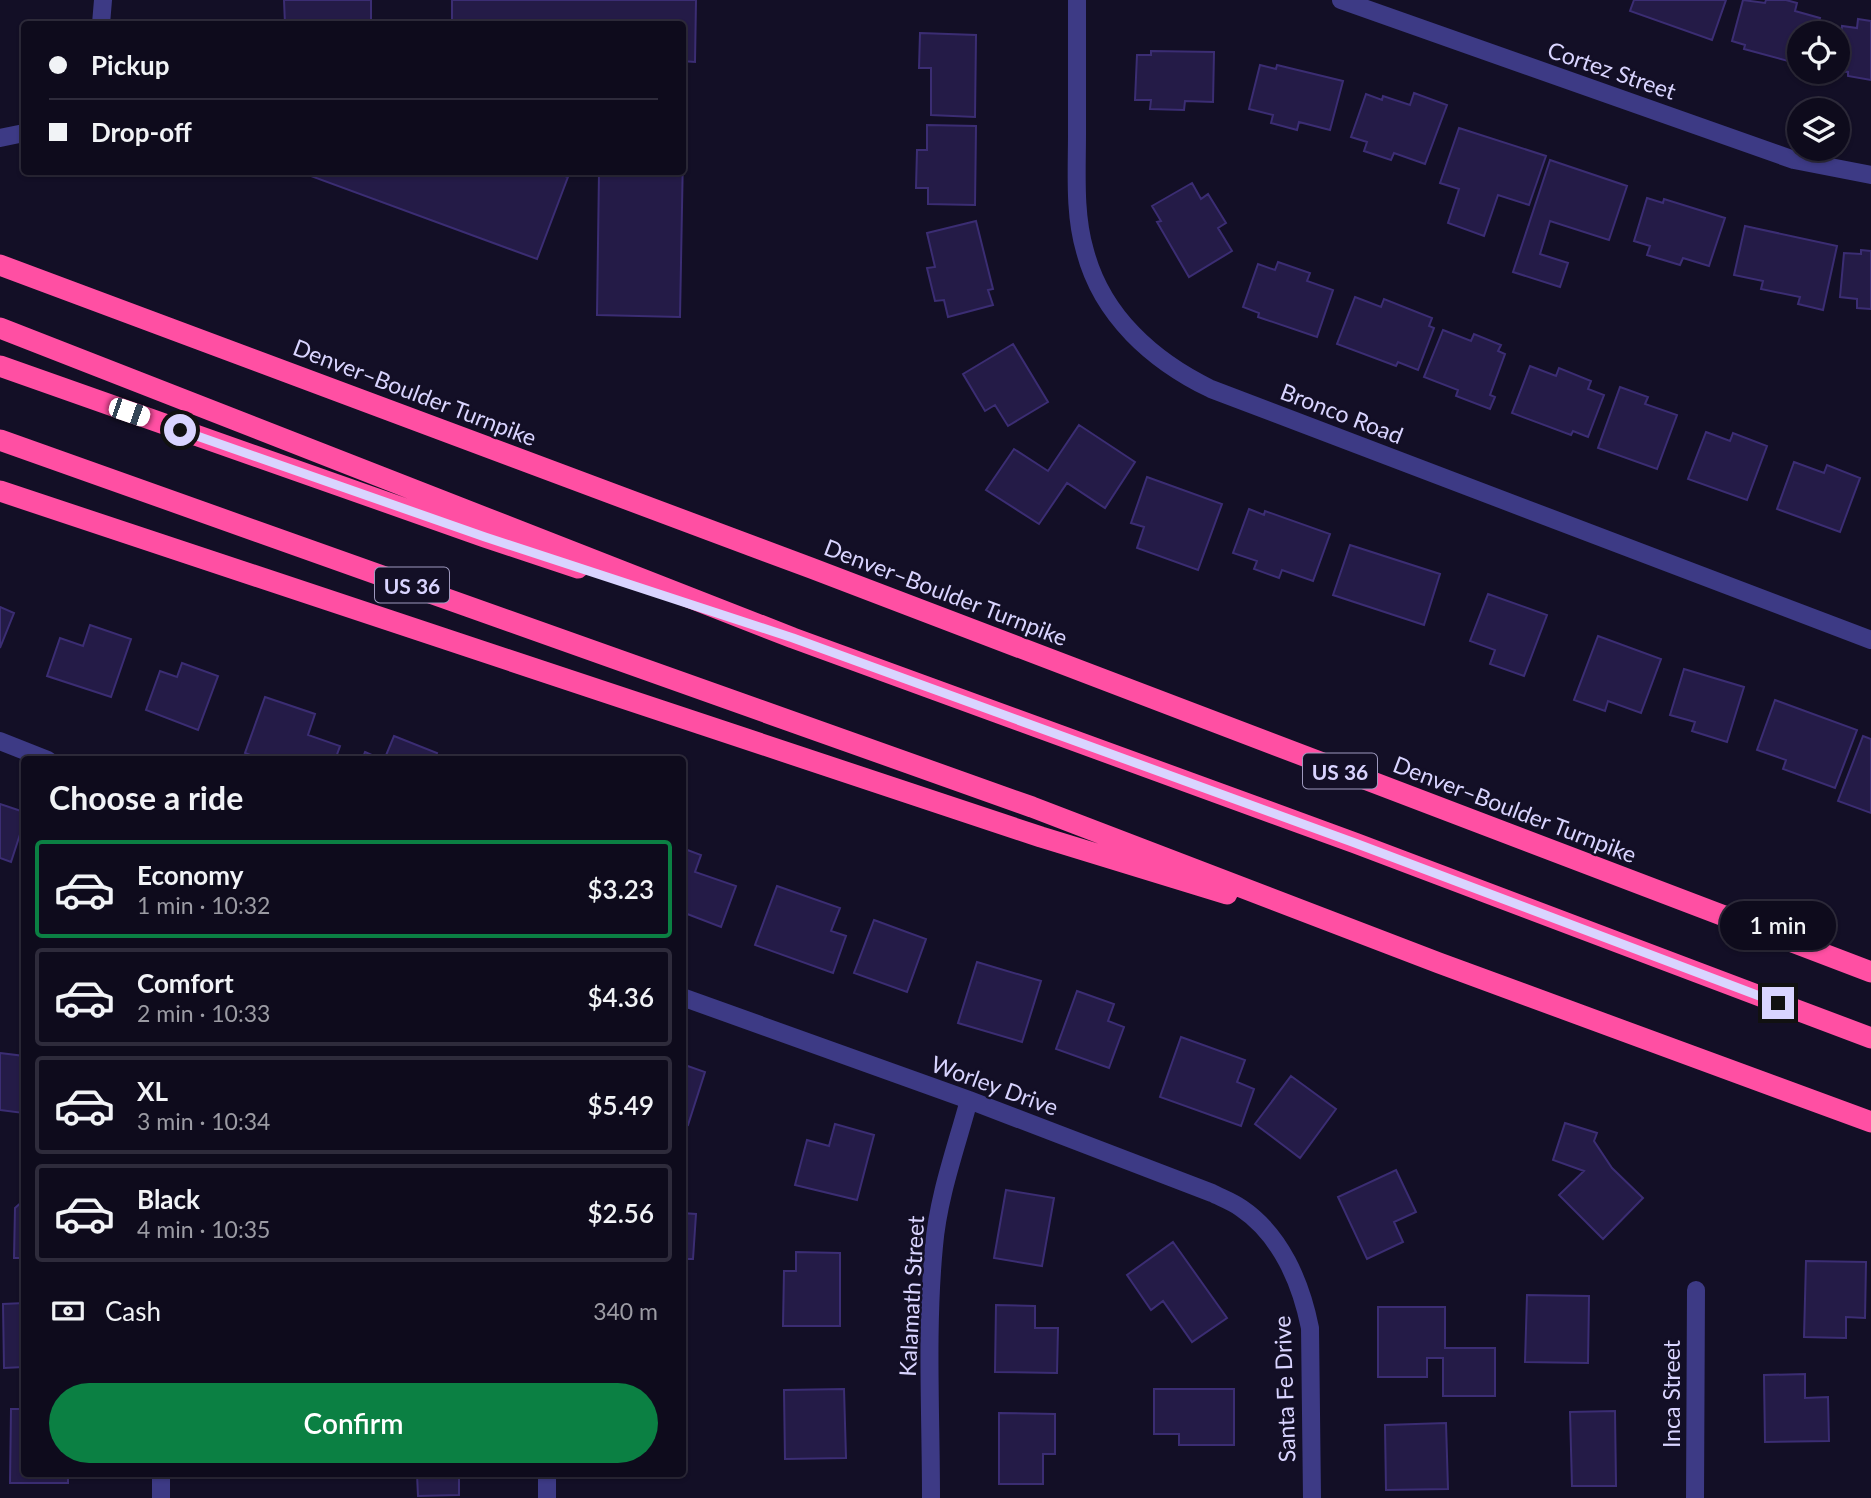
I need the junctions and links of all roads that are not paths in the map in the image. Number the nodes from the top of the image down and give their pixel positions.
1 (103, 0) edge
2 (1077, 0) edge
3 (1340, 0) edge
4 (101, 21) edge
5 (21, 134) edge
6 (0, 138) edge
7 (1871, 175) edge
8 (0, 265) edge
9 (0, 328) edge
10 (0, 366) edge
11 (0, 440) edge
12 (0, 491) edge
13 (793, 638) junction
14 (1871, 640) edge
15 (0, 741) edge
16 (38, 756) edge
17 (1439, 963) junction
18 (1871, 972) edge
19 (686, 998) edge
20 (1871, 1038) edge
21 (969, 1100) junction
22 (1871, 1122) edge
23 (1275, 1242) joint
24 (1696, 1290) dead end
25 (161, 1477) edge
26 (547, 1477) edge
27 (161, 1498) edge
28 (547, 1498) edge
29 (931, 1498) edge
30 (1312, 1498) edge
31 (1696, 1498) edge

1 - 4 street
2 - 14 street, Bronco Road
3 - 7 street, Cortez Street
5 - 6 street
8 - 18 highway, Denver–Boulder Turnpike / US 36
9 - 13 highway
10 - 13 highway
11 - 17 highway, US 36
12 - 17 highway
13 - 20 highway
15 - 16 street
17 - 22 highway, US 36
19 - 21 street, Worley Drive
21 - 23 street, Worley Drive
21 - 29 street, Kalamath Street
23 - 30 street, Santa Fe Drive
24 - 31 street, Inca Street
25 - 27 street
26 - 28 street

